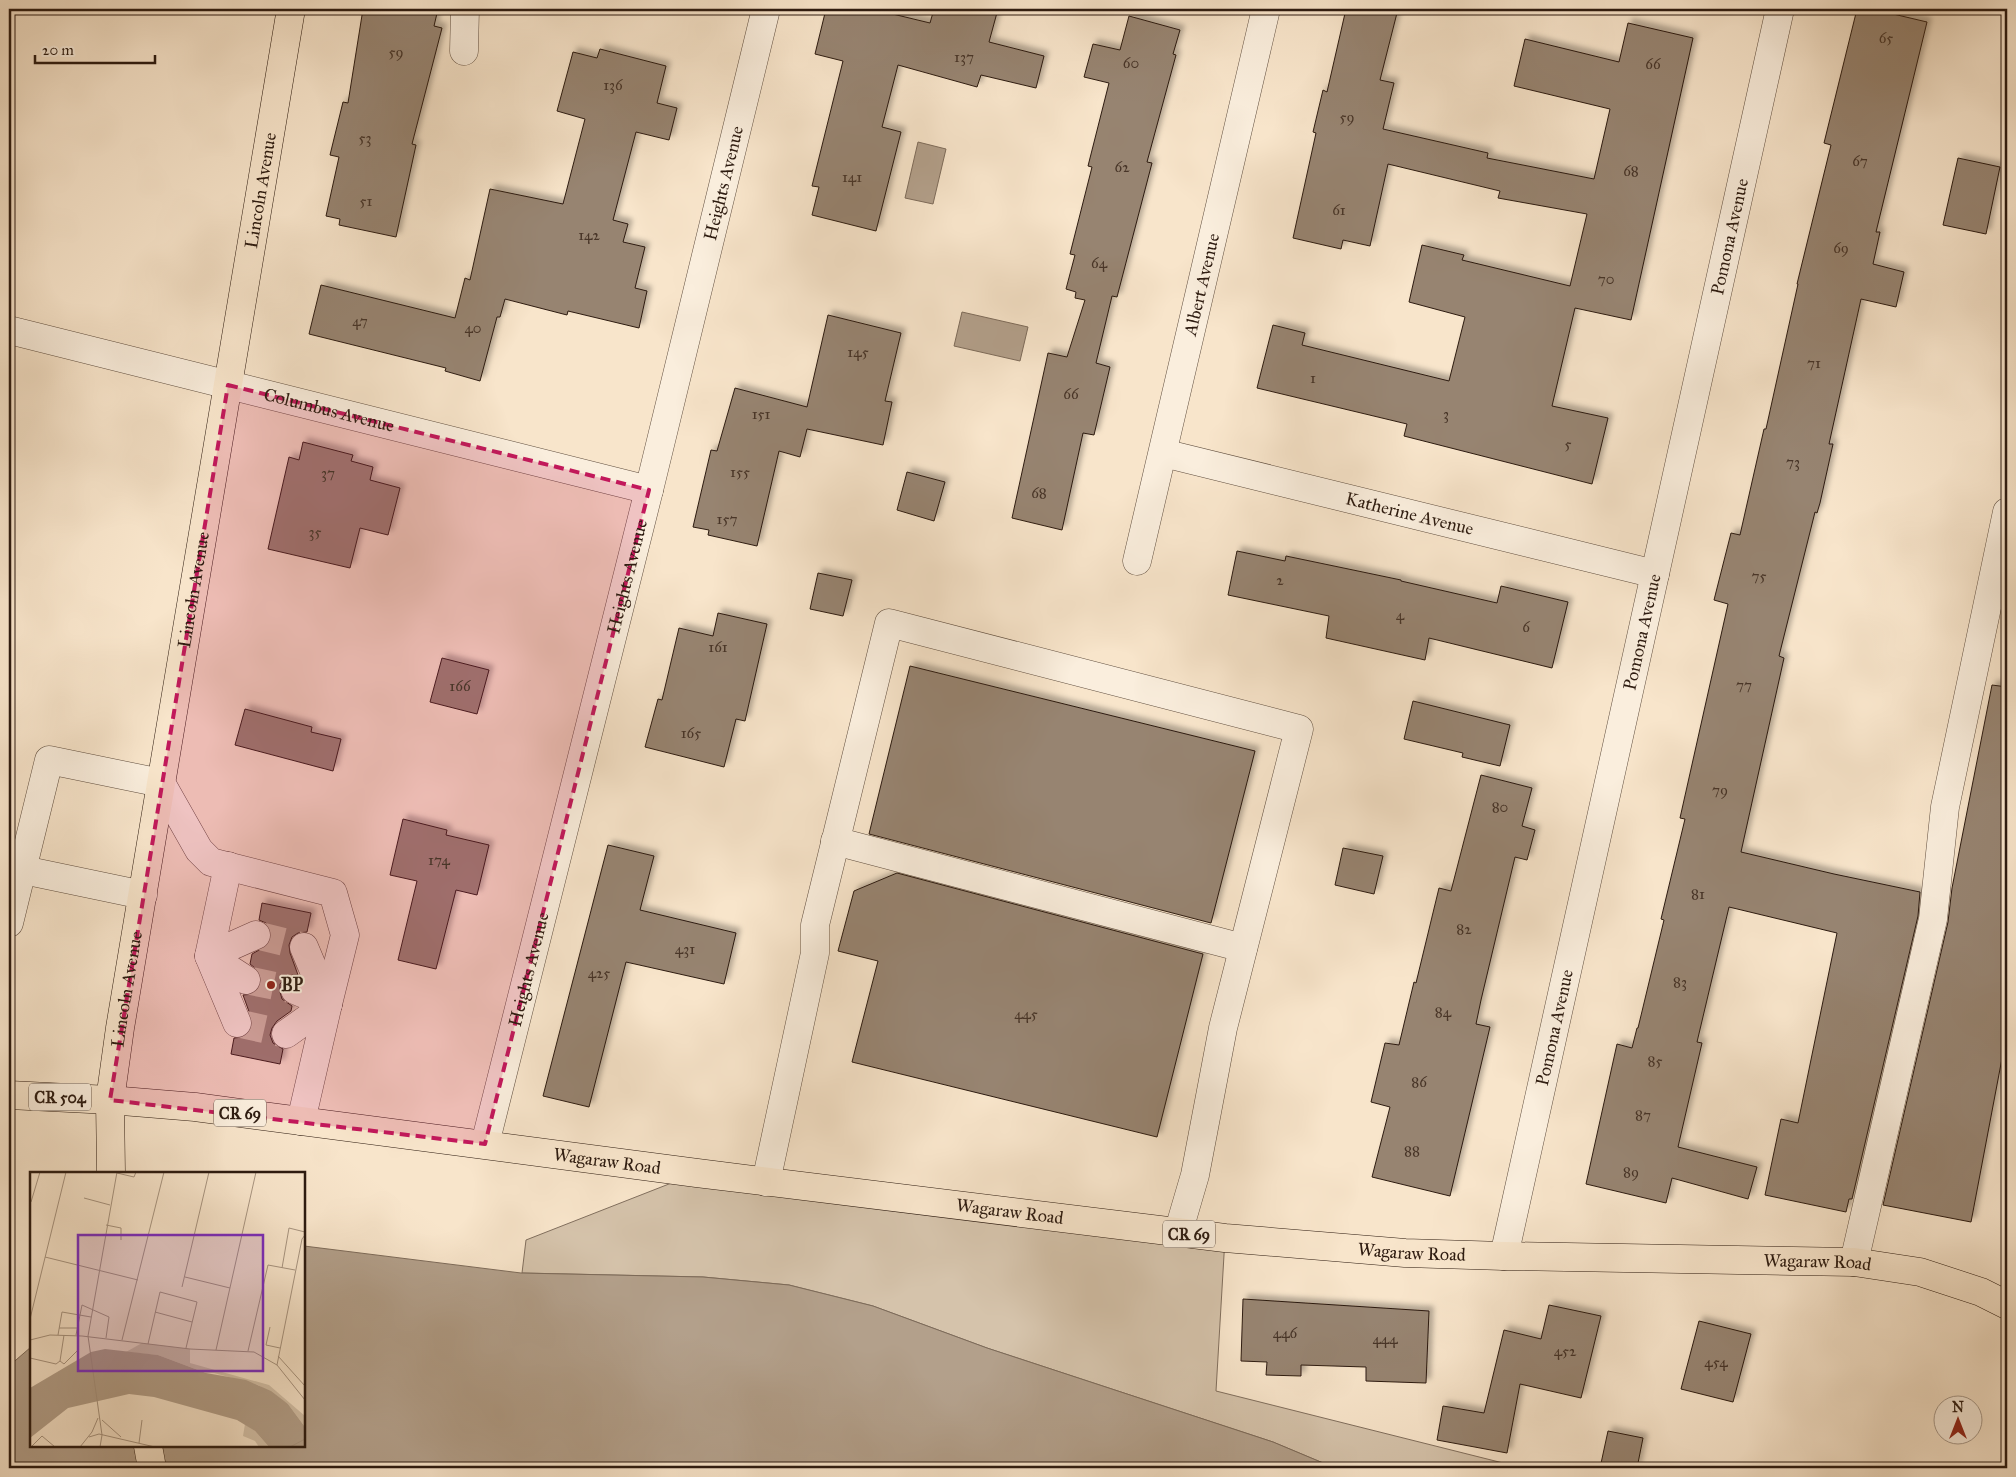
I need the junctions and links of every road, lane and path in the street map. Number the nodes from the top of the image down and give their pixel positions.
1 (291, 9) edge
2 (465, 9) edge
3 (766, 9) edge
4 (1266, 9) edge
5 (1780, 9) edge
6 (464, 51) dead end
7 (9, 330) edge
8 (228, 385) junction
9 (1163, 453) junction
10 (649, 490) junction
11 (2007, 512) edge
12 (1137, 561) dead end
13 (1655, 574) junction
14 (161, 783) junction
15 (835, 841) junction
16 (228, 866) junction
17 (16, 868) edge
18 (143, 895) junction
19 (9, 923) edge
20 (256, 935) tunnel mouth
21 (304, 947) dead end
22 (1243, 948) junction
23 (209, 956) junction
24 (246, 980) tunnel mouth
25 (295, 990) tunnel mouth
26 (328, 1004) junction
27 (237, 1023) dead end
28 (286, 1034) dead end
29 (9, 1094) edge
30 (110, 1100) junction
31 (301, 1121) junction
32 (485, 1144) junction
33 (111, 1172) edge
34 (766, 1182) junction
35 (1178, 1233) junction
36 (1504, 1256) junction
37 (1854, 1262) junction
38 (2007, 1304) edge
39 (148, 1447) edge
40 (152, 1468) edge

1 - 8 main road, Lincoln Avenue
2 - 6 street
3 - 10 street, Heights Avenue
4 - 9 street, Albert Avenue
5 - 13 street, Pomona Avenue
7 - 8 street, Columbus Avenue
8 - 10 street, Columbus Avenue
8 - 14 main road, Lincoln Avenue
9 - 12 street, Albert Avenue
9 - 13 street, Katherine Avenue
10 - 32 street, Heights Avenue
11 - 37 street
13 - 36 street, Pomona Avenue
14 - 16 street
14 - 17 street
14 - 18 main road, Lincoln Avenue
15 - 22 street
15 - 22 street
15 - 34 street
16 - 23 street
16 - 26 street
17 - 18 street
17 - 19 street
18 - 30 main road, Lincoln Avenue
20 - 23 street
21 - 26 street
22 - 35 street
23 - 24 street
23 - 27 street
25 - 26 street
26 - 28 street
26 - 31 street
29 - 30 main road, Wagaraw Road / CR 504
30 - 31 main road, Wagaraw Road / CR 69
30 - 33 main road, Lincoln Avenue / CR 504
31 - 32 main road, Wagaraw Road / CR 69
32 - 34 main road, Wagaraw Road / CR 69
34 - 35 main road, Wagaraw Road / CR 69
35 - 36 main road, Wagaraw Road / CR 69
36 - 37 main road, Wagaraw Road / CR 69
37 - 38 main road, Wagaraw Road / CR 69
39 - 40 main road

